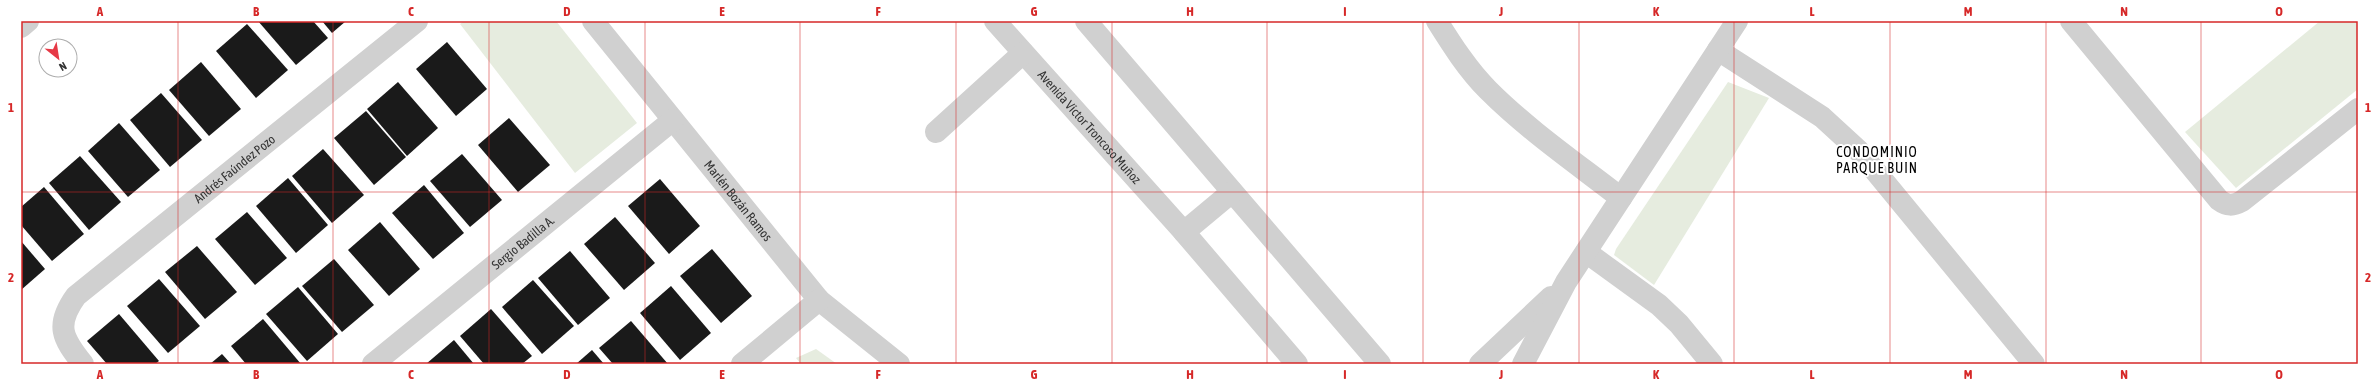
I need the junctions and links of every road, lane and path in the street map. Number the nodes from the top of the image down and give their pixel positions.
1 (28, 21) edge
2 (417, 21) edge
3 (593, 21) edge
4 (995, 21) edge
5 (1086, 21) edge
6 (1437, 21) edge
7 (1737, 21) edge
8 (2071, 21) edge
9 (21, 27) edge
10 (1718, 50) junction
11 (1023, 53) junction
12 (2358, 109) edge
13 (673, 120) junction
14 (936, 132) dead end
15 (1232, 192) junction
16 (1621, 198) junction
17 (1184, 232) junction
18 (1586, 252) junction
19 (1566, 282) junction
20 (819, 300) junction
21 (83, 364) edge
22 (372, 364) edge
23 (742, 364) edge
24 (899, 364) edge
25 (1297, 364) edge
26 (1380, 364) edge
27 (1480, 364) edge
28 (1523, 364) edge
29 (1712, 364) edge
30 (2034, 364) edge

1 - 9 street
2 - 21 street, Andrés Faúndez Pozo
3 - 13 street, Marlén Bozán Ramos
4 - 11 street, Avenida Víctor Troncoso Muñoz
5 - 15 street
6 - 16 street
7 - 10 street
8 - 12 street
10 - 16 street
10 - 30 street
11 - 14 street
11 - 17 street, Avenida Víctor Troncoso Muñoz
13 - 20 street, Marlén Bozán Ramos
13 - 22 street, Sergio Badilla A.
15 - 17 street
15 - 26 street
16 - 18 street
17 - 25 street, Avenida Víctor Troncoso Muñoz
18 - 19 street
18 - 29 street
19 - 27 street
19 - 28 street
20 - 23 street
20 - 24 street, Marlén Bozán Ramos

